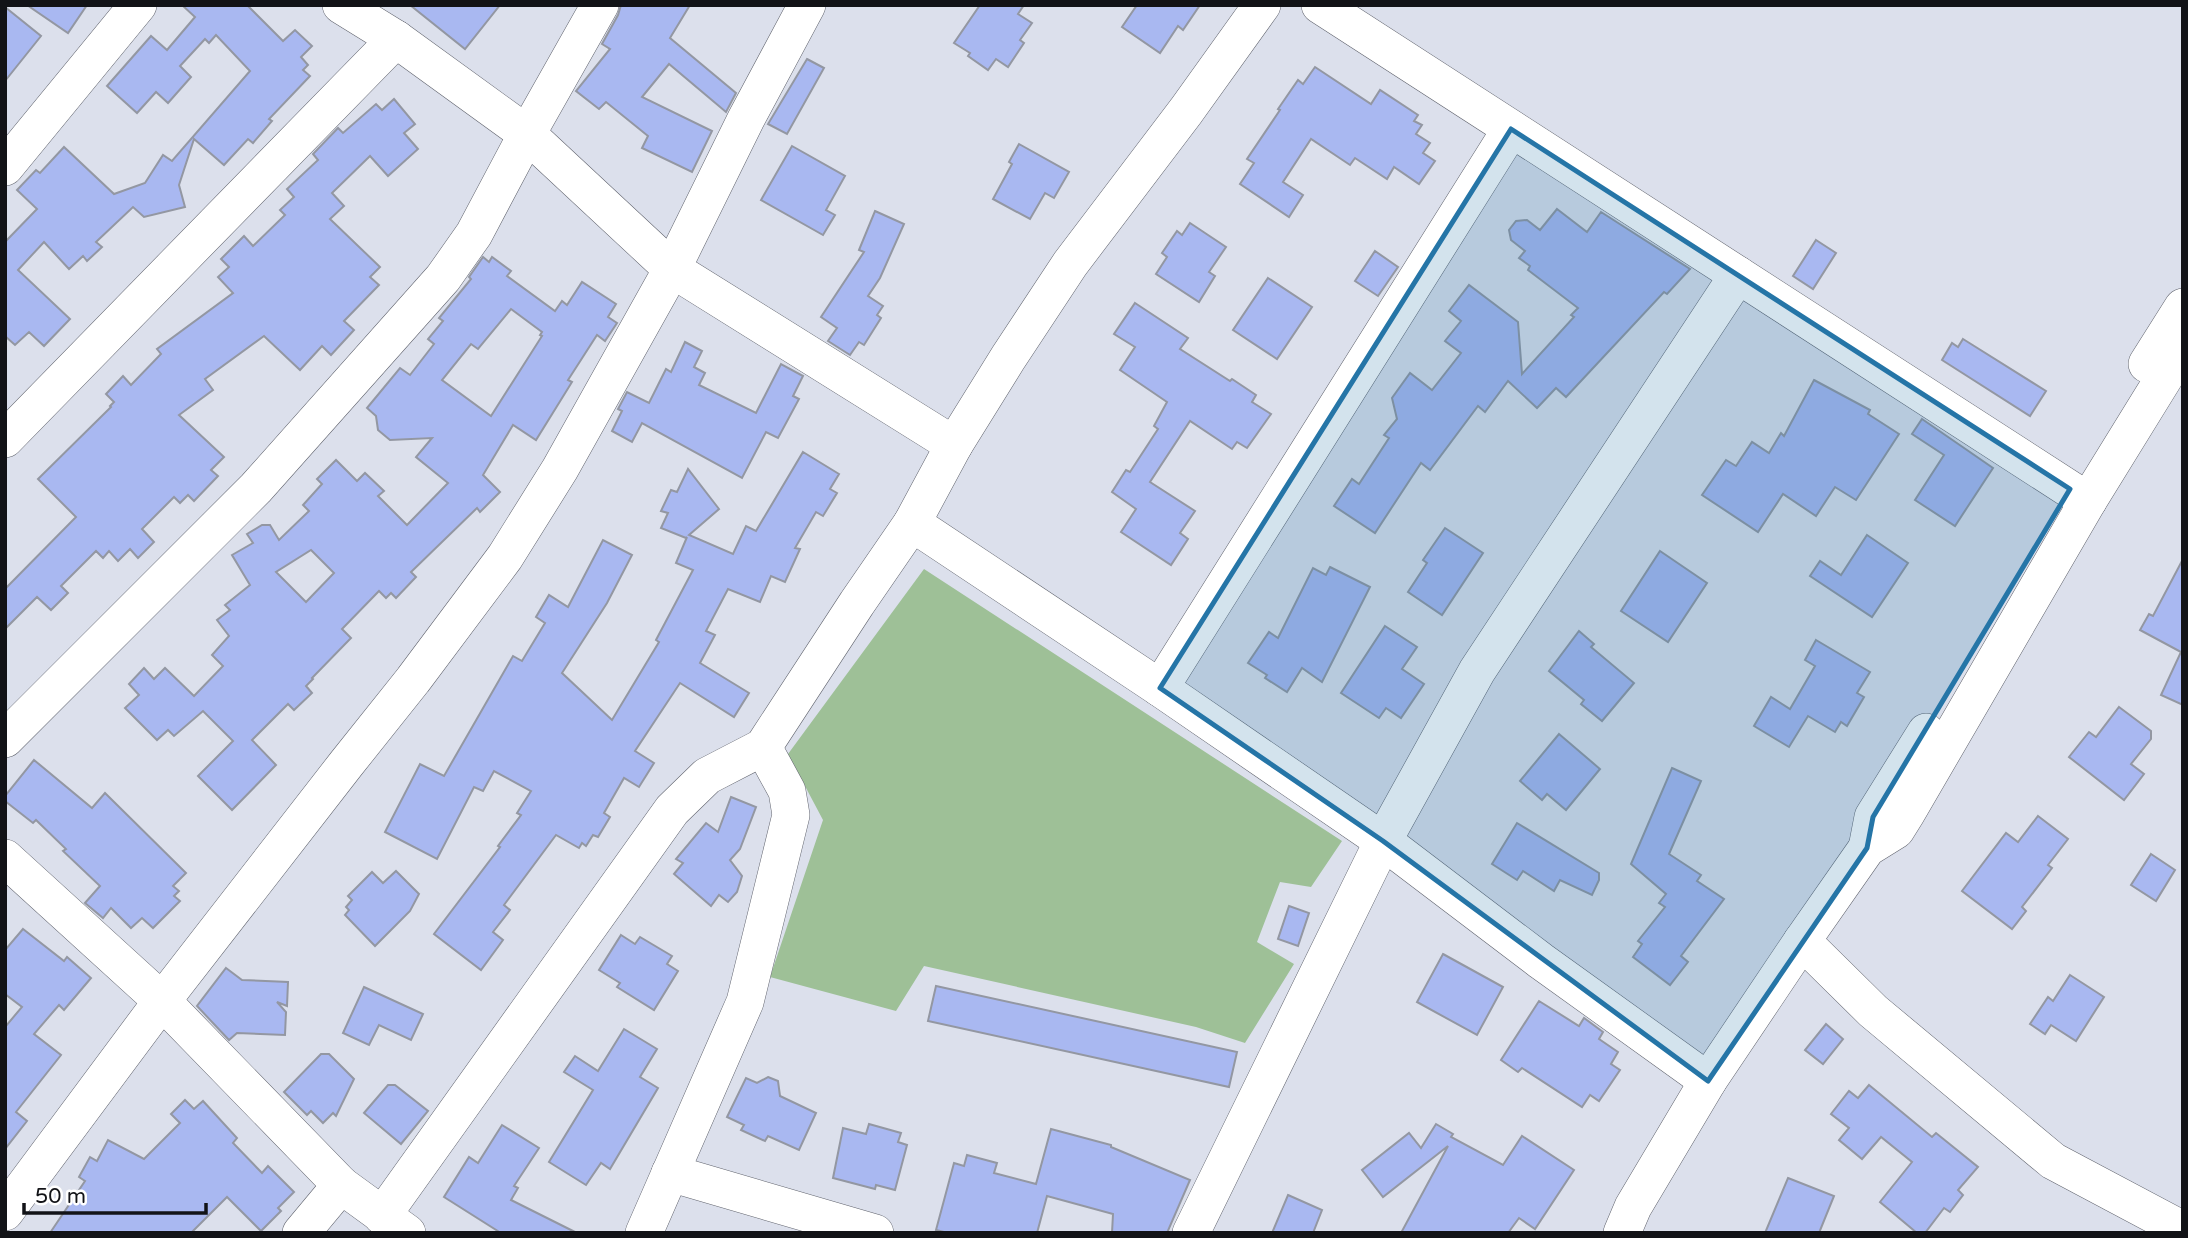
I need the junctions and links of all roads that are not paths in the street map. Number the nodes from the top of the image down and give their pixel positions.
1 (138, 5) edge
2 (341, 5) edge
3 (600, 5) edge
4 (807, 5) edge
5 (1262, 5) edge
6 (1320, 5) edge
7 (396, 39) junction
8 (1511, 129) junction
9 (527, 134) junction
10 (5, 167) edge
11 (672, 269) junction
12 (1738, 275) junction
13 (2183, 307) edge
14 (2183, 347) edge
15 (5, 439) edge
16 (954, 445) junction
17 (2079, 495) junction
18 (912, 523) junction
19 (1160, 688) junction
20 (5, 739) edge
21 (763, 747) junction
22 (1383, 841) junction
23 (5, 858) edge
24 (1802, 941) junction
25 (163, 1001) junction
26 (1708, 1082) junction
27 (670, 1173) junction
28 (341, 1185) junction
29 (5, 1212) edge
30 (395, 1224) edge
31 (2183, 1230) edge
32 (300, 1233) edge
33 (644, 1233) edge
34 (875, 1233) edge
35 (1191, 1233) edge
36 (1622, 1233) edge

1 - 10 street
2 - 7 street
3 - 9 street
4 - 11 street
5 - 16 street
6 - 8 street
7 - 9 street
7 - 15 street
8 - 12 street
8 - 19 street
9 - 11 street
9 - 20 street
11 - 16 street
11 - 25 street
12 - 17 street
12 - 22 street
13 - 17 street
14 - 17 street
16 - 18 street
17 - 24 street
18 - 19 street
18 - 21 street
19 - 22 street
21 - 27 street
21 - 30 street
22 - 26 street
22 - 35 street
23 - 25 street
24 - 26 street
24 - 31 street
25 - 28 street
25 - 29 street
26 - 36 street
27 - 33 street
27 - 34 street
28 - 30 street
28 - 32 street

